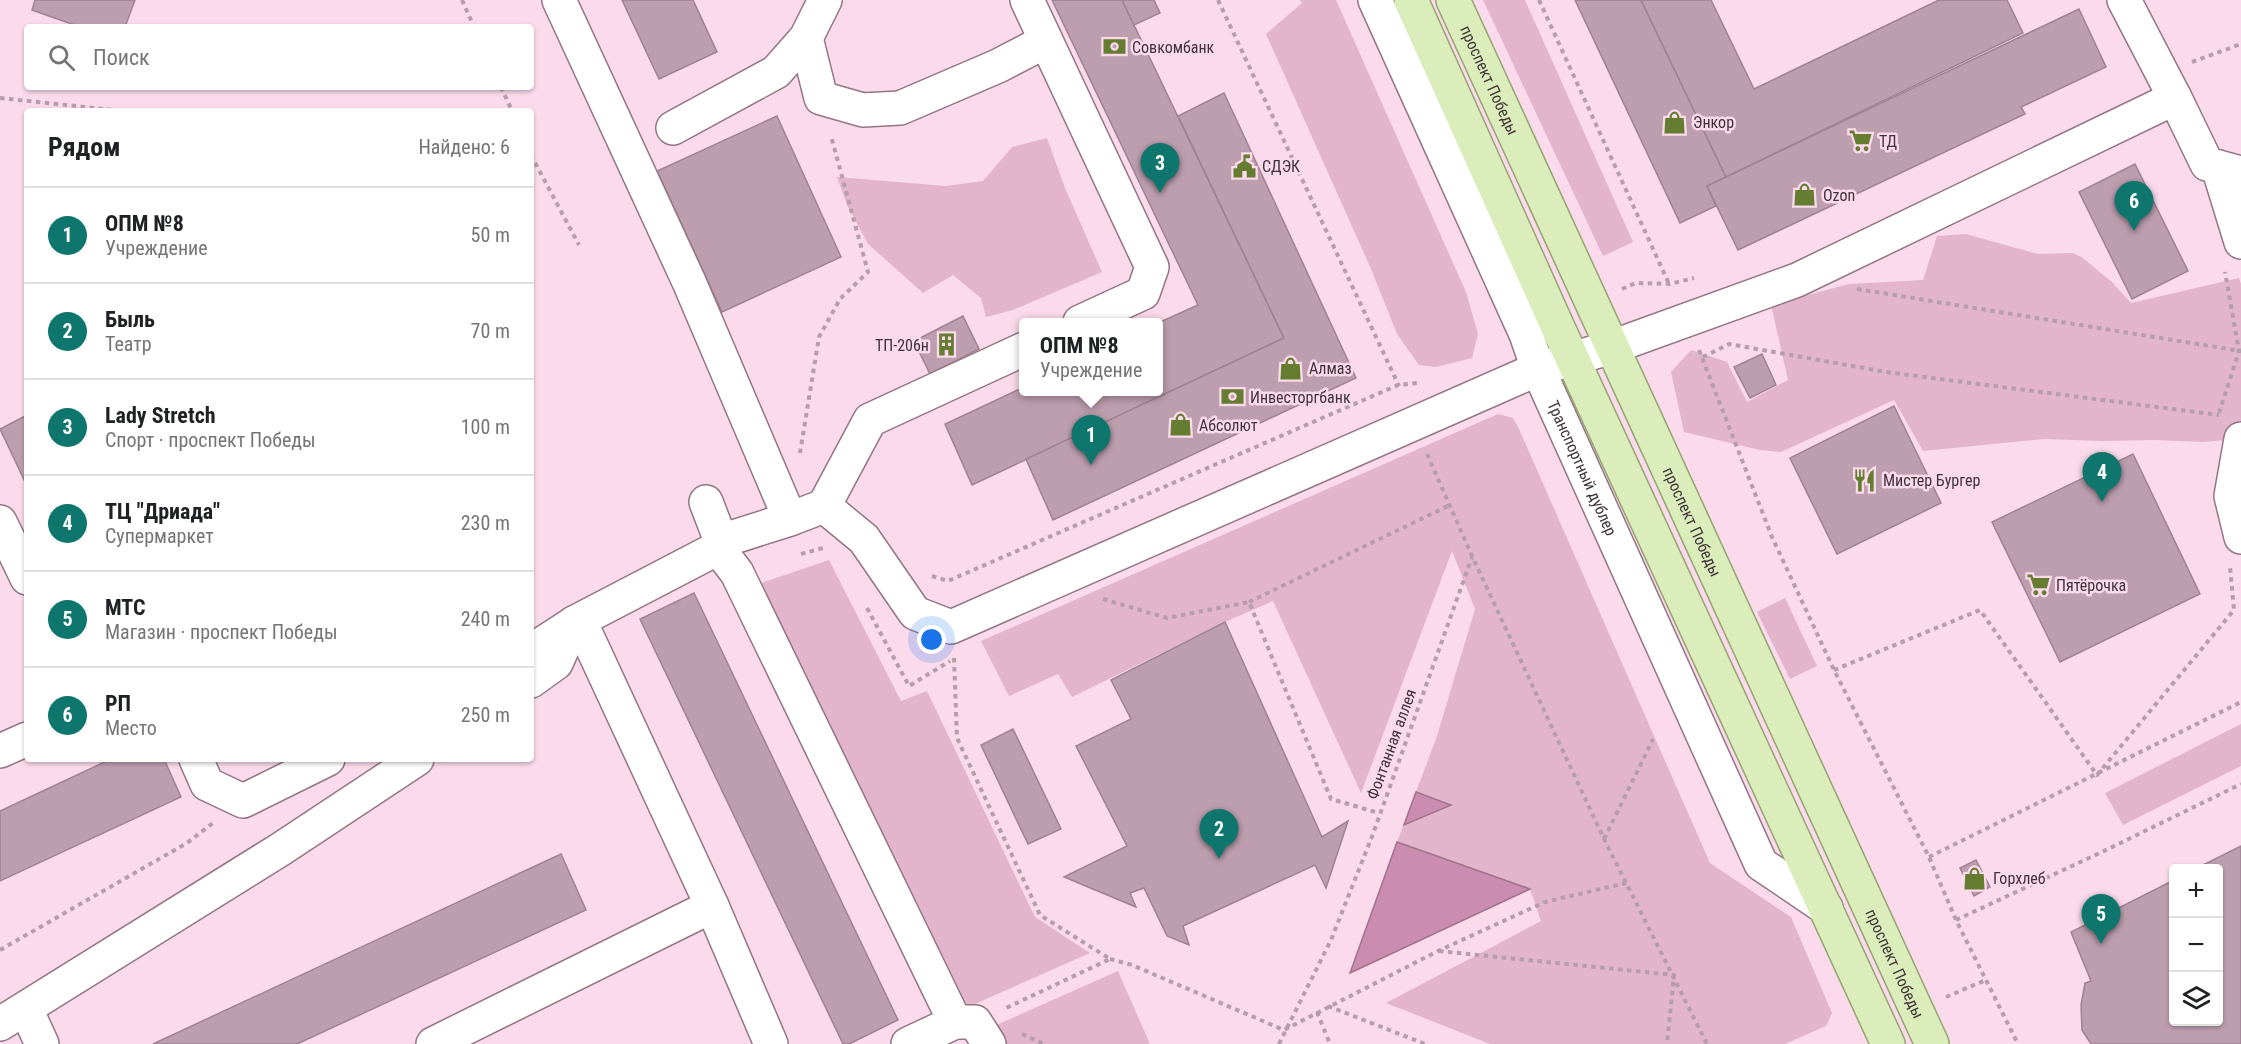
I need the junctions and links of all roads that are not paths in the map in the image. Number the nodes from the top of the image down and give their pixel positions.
1 (559, 0) edge
2 (825, 0) edge
3 (1027, 0) edge
4 (1375, 0) edge
5 (1411, 0) edge
6 (1453, 0) edge
7 (2124, 0) edge
8 (806, 38) junction
9 (1046, 41) junction
10 (2175, 98) junction
11 (673, 128) dead end
12 (2229, 170) edge
13 (2241, 242) edge
14 (1089, 318) edge
15 (1612, 347) junction
16 (1019, 350) edge
17 (1574, 359) junction
18 (1538, 369) junction
19 (2229, 429) edge
20 (1566, 432) junction
21 (706, 502) dead end
22 (824, 506) junction
23 (789, 519) junction
24 (0, 522) edge
25 (719, 544) junction
26 (2236, 550) edge
27 (24, 572) edge
28 (574, 622) junction
29 (534, 649) edge
30 (534, 679) edge
31 (24, 740) edge
32 (0, 751) edge
33 (197, 762) edge
34 (322, 762) edge
35 (412, 762) edge
36 (712, 906) junction
37 (1826, 908) junction
38 (13, 1016) edge
39 (973, 1029) edge
40 (42, 1044) edge
41 (433, 1044) edge
42 (771, 1044) edge
43 (908, 1044) edge
44 (1888, 1044) edge
45 (1932, 1044) edge

1 - 23 lane
2 - 8 lane
3 - 9 lane
4 - 18 lane, Транспортный дублер
5 - 17 main road
6 - 15 main road, проспект Победы
7 - 10 lane
8 - 9 lane
8 - 11 lane
9 - 14 lane
10 - 12 lane
10 - 15 lane
12 - 13 lane
15 - 17 lane
15 - 45 main road, проспект Победы
16 - 22 lane
17 - 18 lane
17 - 20 lane
17 - 37 main road
18 - 20 lane, Транспортный дублер
18 - 22 lane
19 - 26 lane
20 - 37 lane, Транспортный дублер
21 - 25 lane
22 - 23 lane
23 - 25 lane
24 - 27 lane
25 - 28 lane
25 - 39 lane
28 - 29 lane
28 - 30 lane
28 - 36 lane
31 - 32 lane
33 - 34 lane
35 - 38 lane
36 - 41 lane
36 - 42 lane
37 - 44 main road
38 - 40 lane
39 - 43 lane

